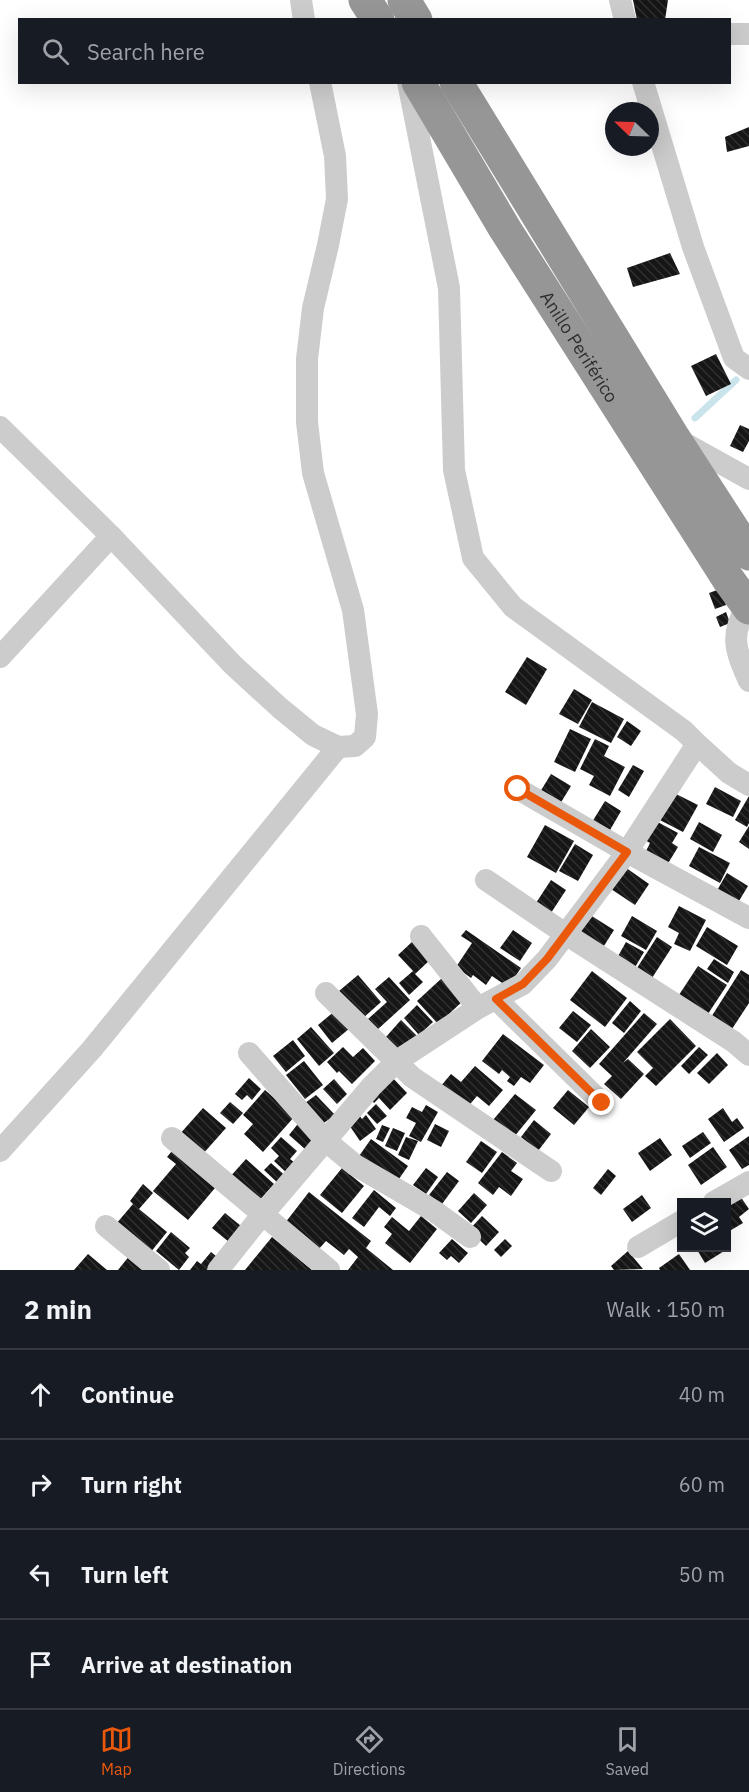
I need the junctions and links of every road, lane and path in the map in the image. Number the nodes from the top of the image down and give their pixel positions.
1 (301, 0) edge
2 (365, 0) edge
3 (404, 0) edge
4 (620, 0) edge
5 (304, 18) edge
6 (377, 18) edge
7 (415, 18) edge
8 (624, 18) edge
9 (731, 34) edge
10 (749, 34) edge
11 (320, 84) edge
12 (408, 84) edge
13 (419, 84) edge
14 (457, 84) edge
15 (644, 84) edge
16 (749, 369) edge
17 (0, 427) edge
18 (674, 438) junction
19 (749, 479) edge
20 (111, 536) junction
21 (749, 554) edge
22 (748, 607) edge
23 (0, 657) edge
24 (749, 681) edge
25 (697, 744) junction
26 (338, 747) junction
27 (749, 785) edge
28 (518, 789) dead end
29 (627, 852) junction
30 (486, 880) dead end
31 (749, 918) edge
32 (564, 933) junction
33 (421, 936) dead end
34 (326, 993) dead end
35 (487, 1003) junction
36 (249, 1053) dead end
37 (749, 1055) edge
38 (397, 1061) junction
39 (602, 1103) dead end
40 (172, 1138) dead end
41 (326, 1141) junction
42 (0, 1151) edge
43 (551, 1171) dead end
44 (749, 1182) edge
45 (722, 1198) edge
46 (262, 1215) junction
47 (677, 1223) edge
48 (106, 1226) dead end
49 (470, 1237) dead end
50 (638, 1247) dead end
51 (159, 1270) edge
52 (218, 1270) edge
53 (329, 1270) edge

1 - 5 street
2 - 6 highway
3 - 7 highway
4 - 8 street
9 - 10 street
11 - 26 street
12 - 25 street
13 - 22 highway, Anillo Periférico
14 - 18 highway, Anillo Periférico
15 - 16 street
17 - 20 street
18 - 19 street
18 - 21 highway, Anillo Periférico
20 - 23 street
20 - 26 street
22 - 24 street
25 - 27 street
25 - 29 street
26 - 42 street
28 - 29 street
29 - 31 street
29 - 32 street
30 - 32 street
32 - 35 street
32 - 37 street
33 - 35 street
34 - 38 street
35 - 38 street
35 - 39 street
36 - 41 street
38 - 41 street
38 - 43 street
40 - 46 street
41 - 46 street
41 - 49 street
44 - 45 street
46 - 52 street
46 - 53 street
47 - 50 street
48 - 51 street

